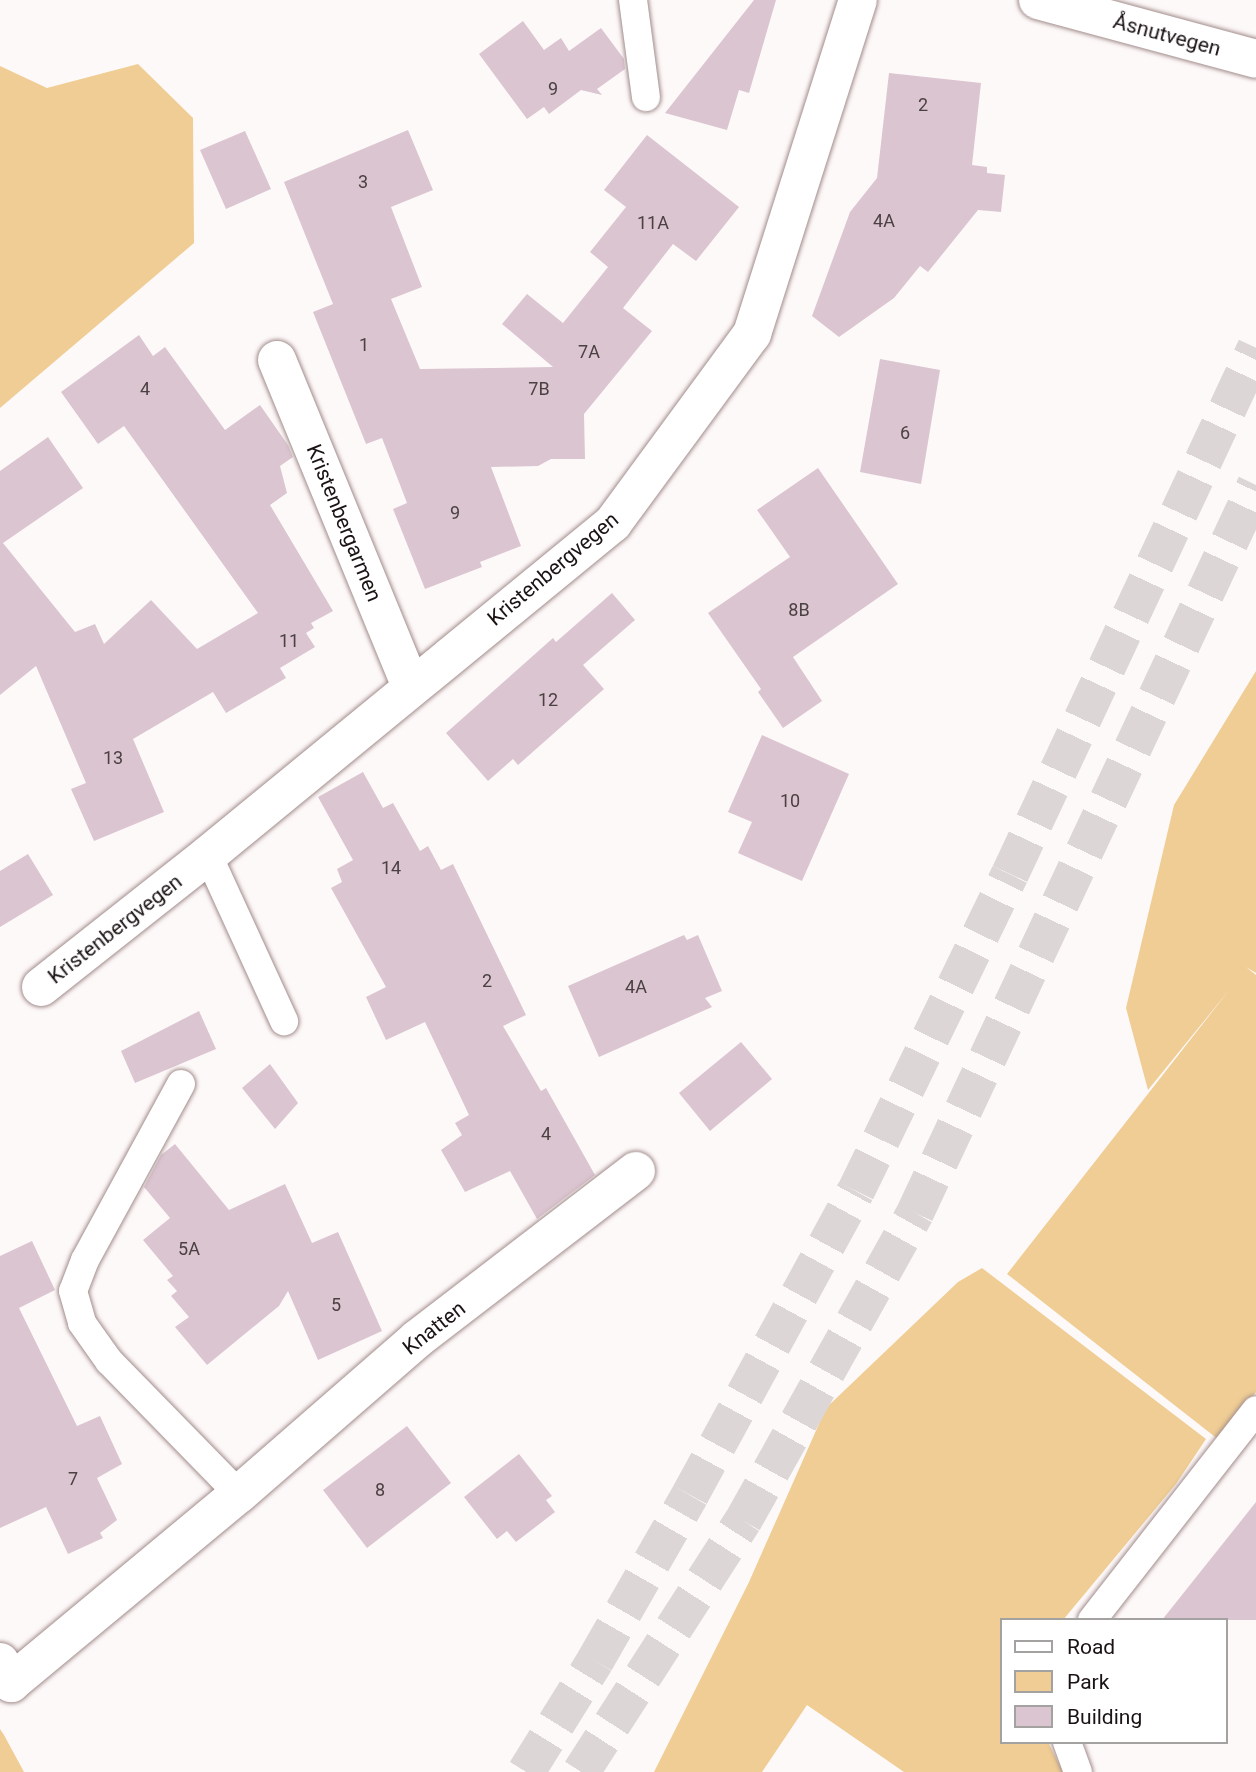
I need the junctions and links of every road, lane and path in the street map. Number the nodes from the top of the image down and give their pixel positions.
1 (633, 0) edge
2 (858, 0) edge
3 (1038, 0) edge
4 (1256, 59) edge
5 (646, 96) dead end
6 (277, 359) dead end
7 (411, 687) junction
8 (208, 855) junction
9 (41, 987) dead end
10 (284, 1021) dead end
11 (181, 1084) dead end
12 (636, 1171) dead end
13 (1256, 1409) edge
14 (239, 1494) junction
15 (1094, 1618) edge
16 (0, 1662) edge
17 (1068, 1744) edge
18 (1077, 1772) edge

1 - 5 lane
2 - 7 street, Kristenbergvegen
3 - 4 street, Åsnutvegen
6 - 7 street, Kristenbergarmen
7 - 8 street, Kristenbergvegen
8 - 9 street, Kristenbergvegen
8 - 10 lane
11 - 14 lane
12 - 14 street, Knatten
13 - 15 lane
14 - 16 street, Knatten
17 - 18 lane

